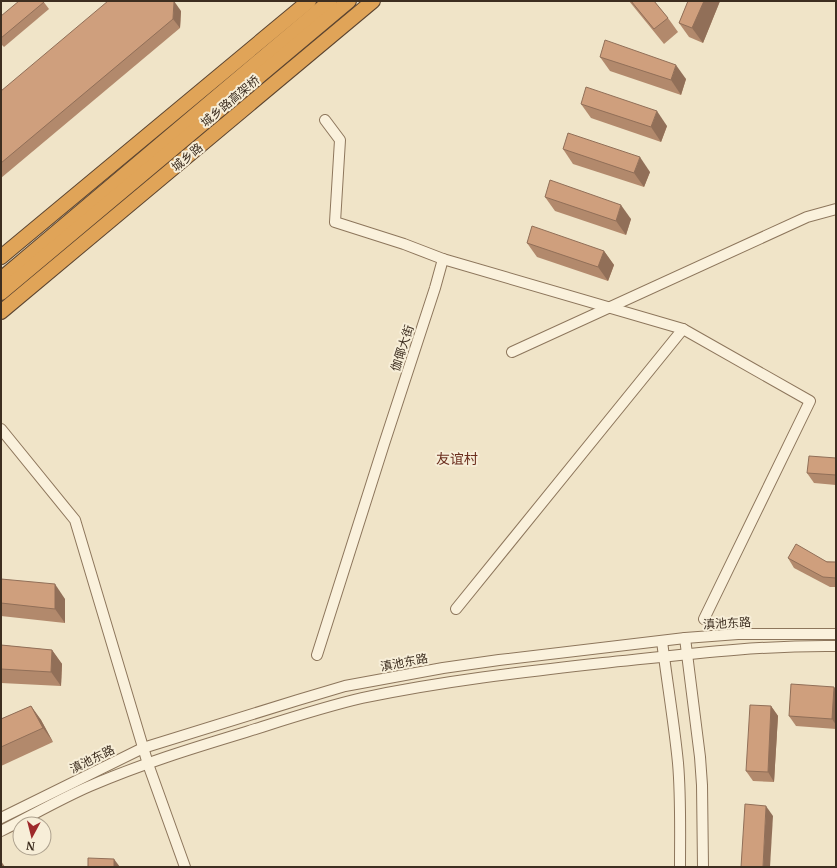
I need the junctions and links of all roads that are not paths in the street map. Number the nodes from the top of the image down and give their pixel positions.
1 (309, 1) edge
2 (330, 1) edge
3 (349, 1) edge
4 (373, 1) edge
5 (325, 120) dead end
6 (836, 209) edge
7 (1, 257) edge
8 (442, 259) junction
9 (1, 279) edge
10 (1, 293) edge
11 (1, 312) edge
12 (683, 329) junction
13 (512, 352) dead end
14 (1, 429) edge
15 (456, 609) dead end
16 (704, 619) dead end
17 (836, 634) edge
18 (685, 638) junction
19 (662, 641) junction
20 (836, 646) edge
21 (688, 654) junction
22 (318, 655) dead end
23 (664, 656) junction
24 (143, 748) junction
25 (148, 764) junction
26 (1, 818) edge
27 (1, 831) edge
28 (185, 867) edge
29 (680, 867) edge
30 (703, 867) edge

1 - 7 highway
2 - 9 highway, 城乡路高架桥
3 - 10 highway, 城乡路高架桥
4 - 11 highway, 城乡路
5 - 8 street
6 - 13 street
8 - 12 street
8 - 22 street, 伽倻大街
12 - 15 street
12 - 16 street
14 - 24 street
17 - 18 street, 滇池东路
18 - 19 street, 滇池东路
18 - 21 street
19 - 23 street
19 - 24 street, 滇池东路
20 - 21 street, 滇池东路
21 - 23 street, 滇池东路
21 - 30 street
23 - 25 street, 滇池东路
23 - 29 street
24 - 25 street
24 - 26 street, 滇池东路
25 - 27 street, 滇池东路
25 - 28 street

